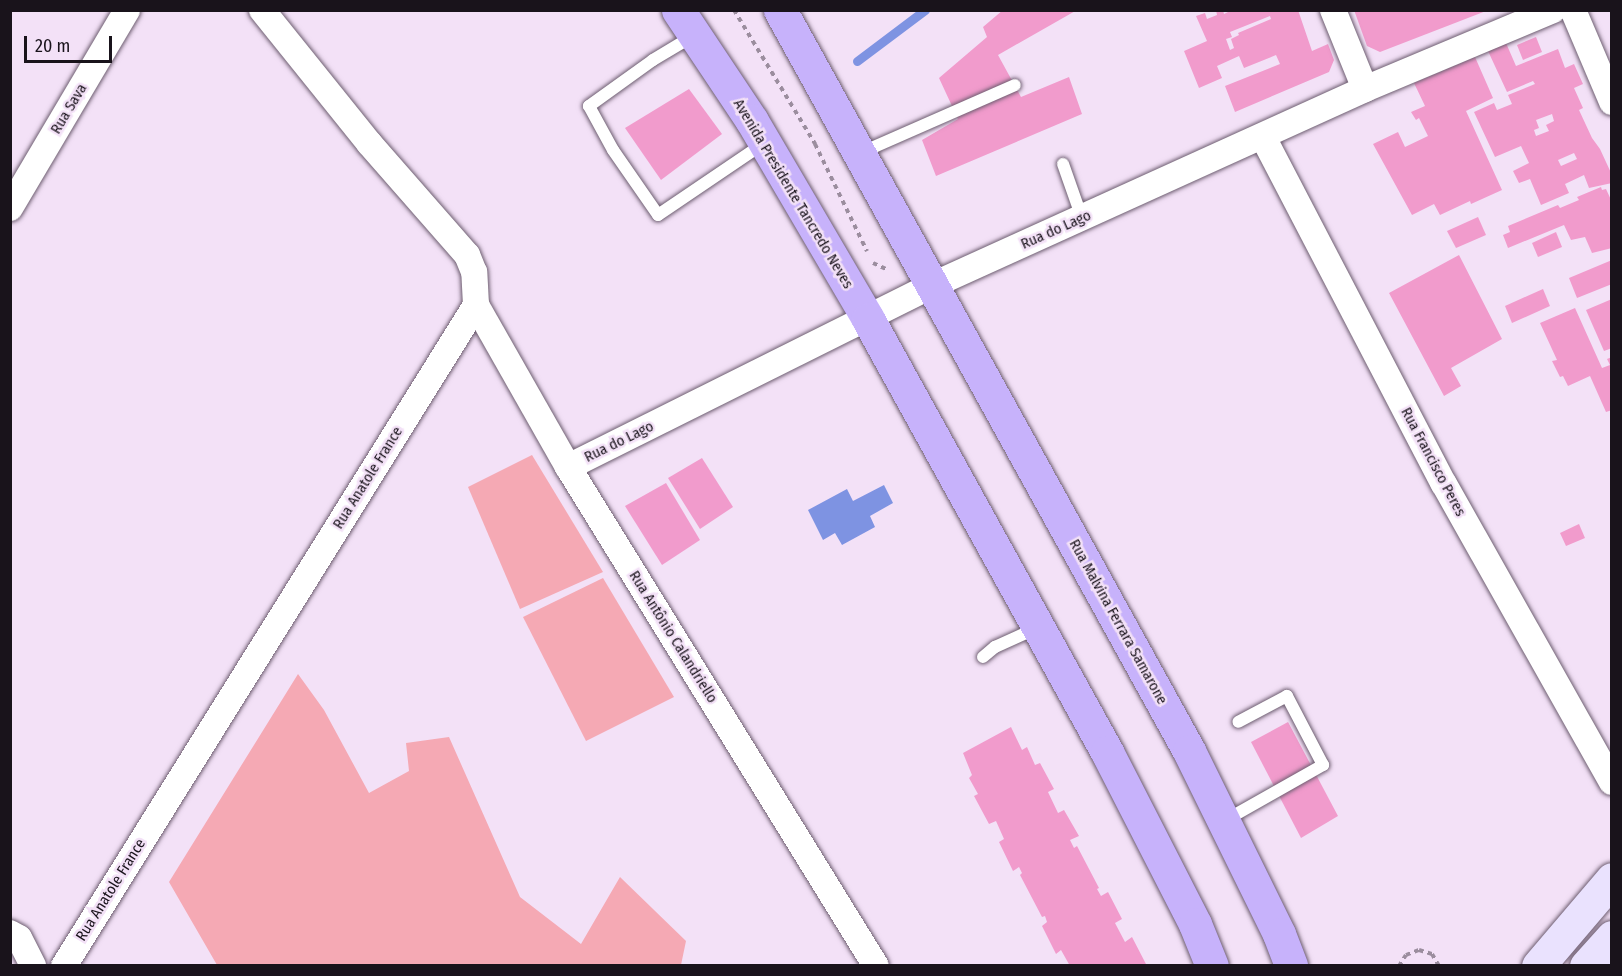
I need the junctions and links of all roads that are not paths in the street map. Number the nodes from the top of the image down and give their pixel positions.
1 (127, 10) edge
2 (262, 10) edge
3 (780, 10) edge
4 (1333, 10) edge
5 (1573, 10) edge
6 (1537, 13) edge
7 (685, 23) edge
8 (1015, 86) dead end
9 (1365, 89) junction
10 (1611, 102) edge
11 (1263, 137) junction
12 (765, 143) junction
13 (860, 153) junction
14 (1063, 164) dead end
15 (10, 208) edge
16 (1082, 218) junction
17 (933, 285) junction
18 (476, 305) junction
19 (867, 319) junction
20 (568, 467) junction
21 (1038, 627) junction
22 (983, 657) dead end
23 (1238, 722) dead end
24 (1611, 782) edge
25 (1223, 821) junction
26 (1611, 879) edge
27 (10, 933) edge
28 (1611, 937) edge
29 (33, 966) edge
30 (64, 966) edge
31 (876, 966) edge
32 (1212, 966) edge
33 (1291, 966) edge
34 (1538, 966) edge
35 (1586, 966) edge

1 - 15 street, Rua Sava
2 - 18 street
3 - 13 highway
4 - 9 street
5 - 10 street
6 - 9 street, Rua do Lago
7 - 12 highway, Avenida Presidente Tancredo Neves
7 - 12 lane
8 - 13 lane
9 - 11 street, Rua do Lago
11 - 16 street, Rua do Lago
11 - 24 street, Rua Francisco Peres
12 - 19 highway, Avenida Presidente Tancredo Neves
13 - 17 highway
14 - 16 lane
16 - 17 street, Rua do Lago
17 - 19 street, Rua do Lago
17 - 25 highway, Rua Malvina Ferrara Samarone
18 - 20 street, Rua Antônio Calandriello
18 - 30 street, Rua Anatole France
19 - 20 street, Rua do Lago
19 - 21 highway
20 - 31 street, Rua Antônio Calandriello
21 - 22 lane
21 - 32 highway
23 - 25 lane
25 - 33 highway, Rua Malvina Ferrara Samarone
26 - 34 main road
27 - 29 street
28 - 35 main road

